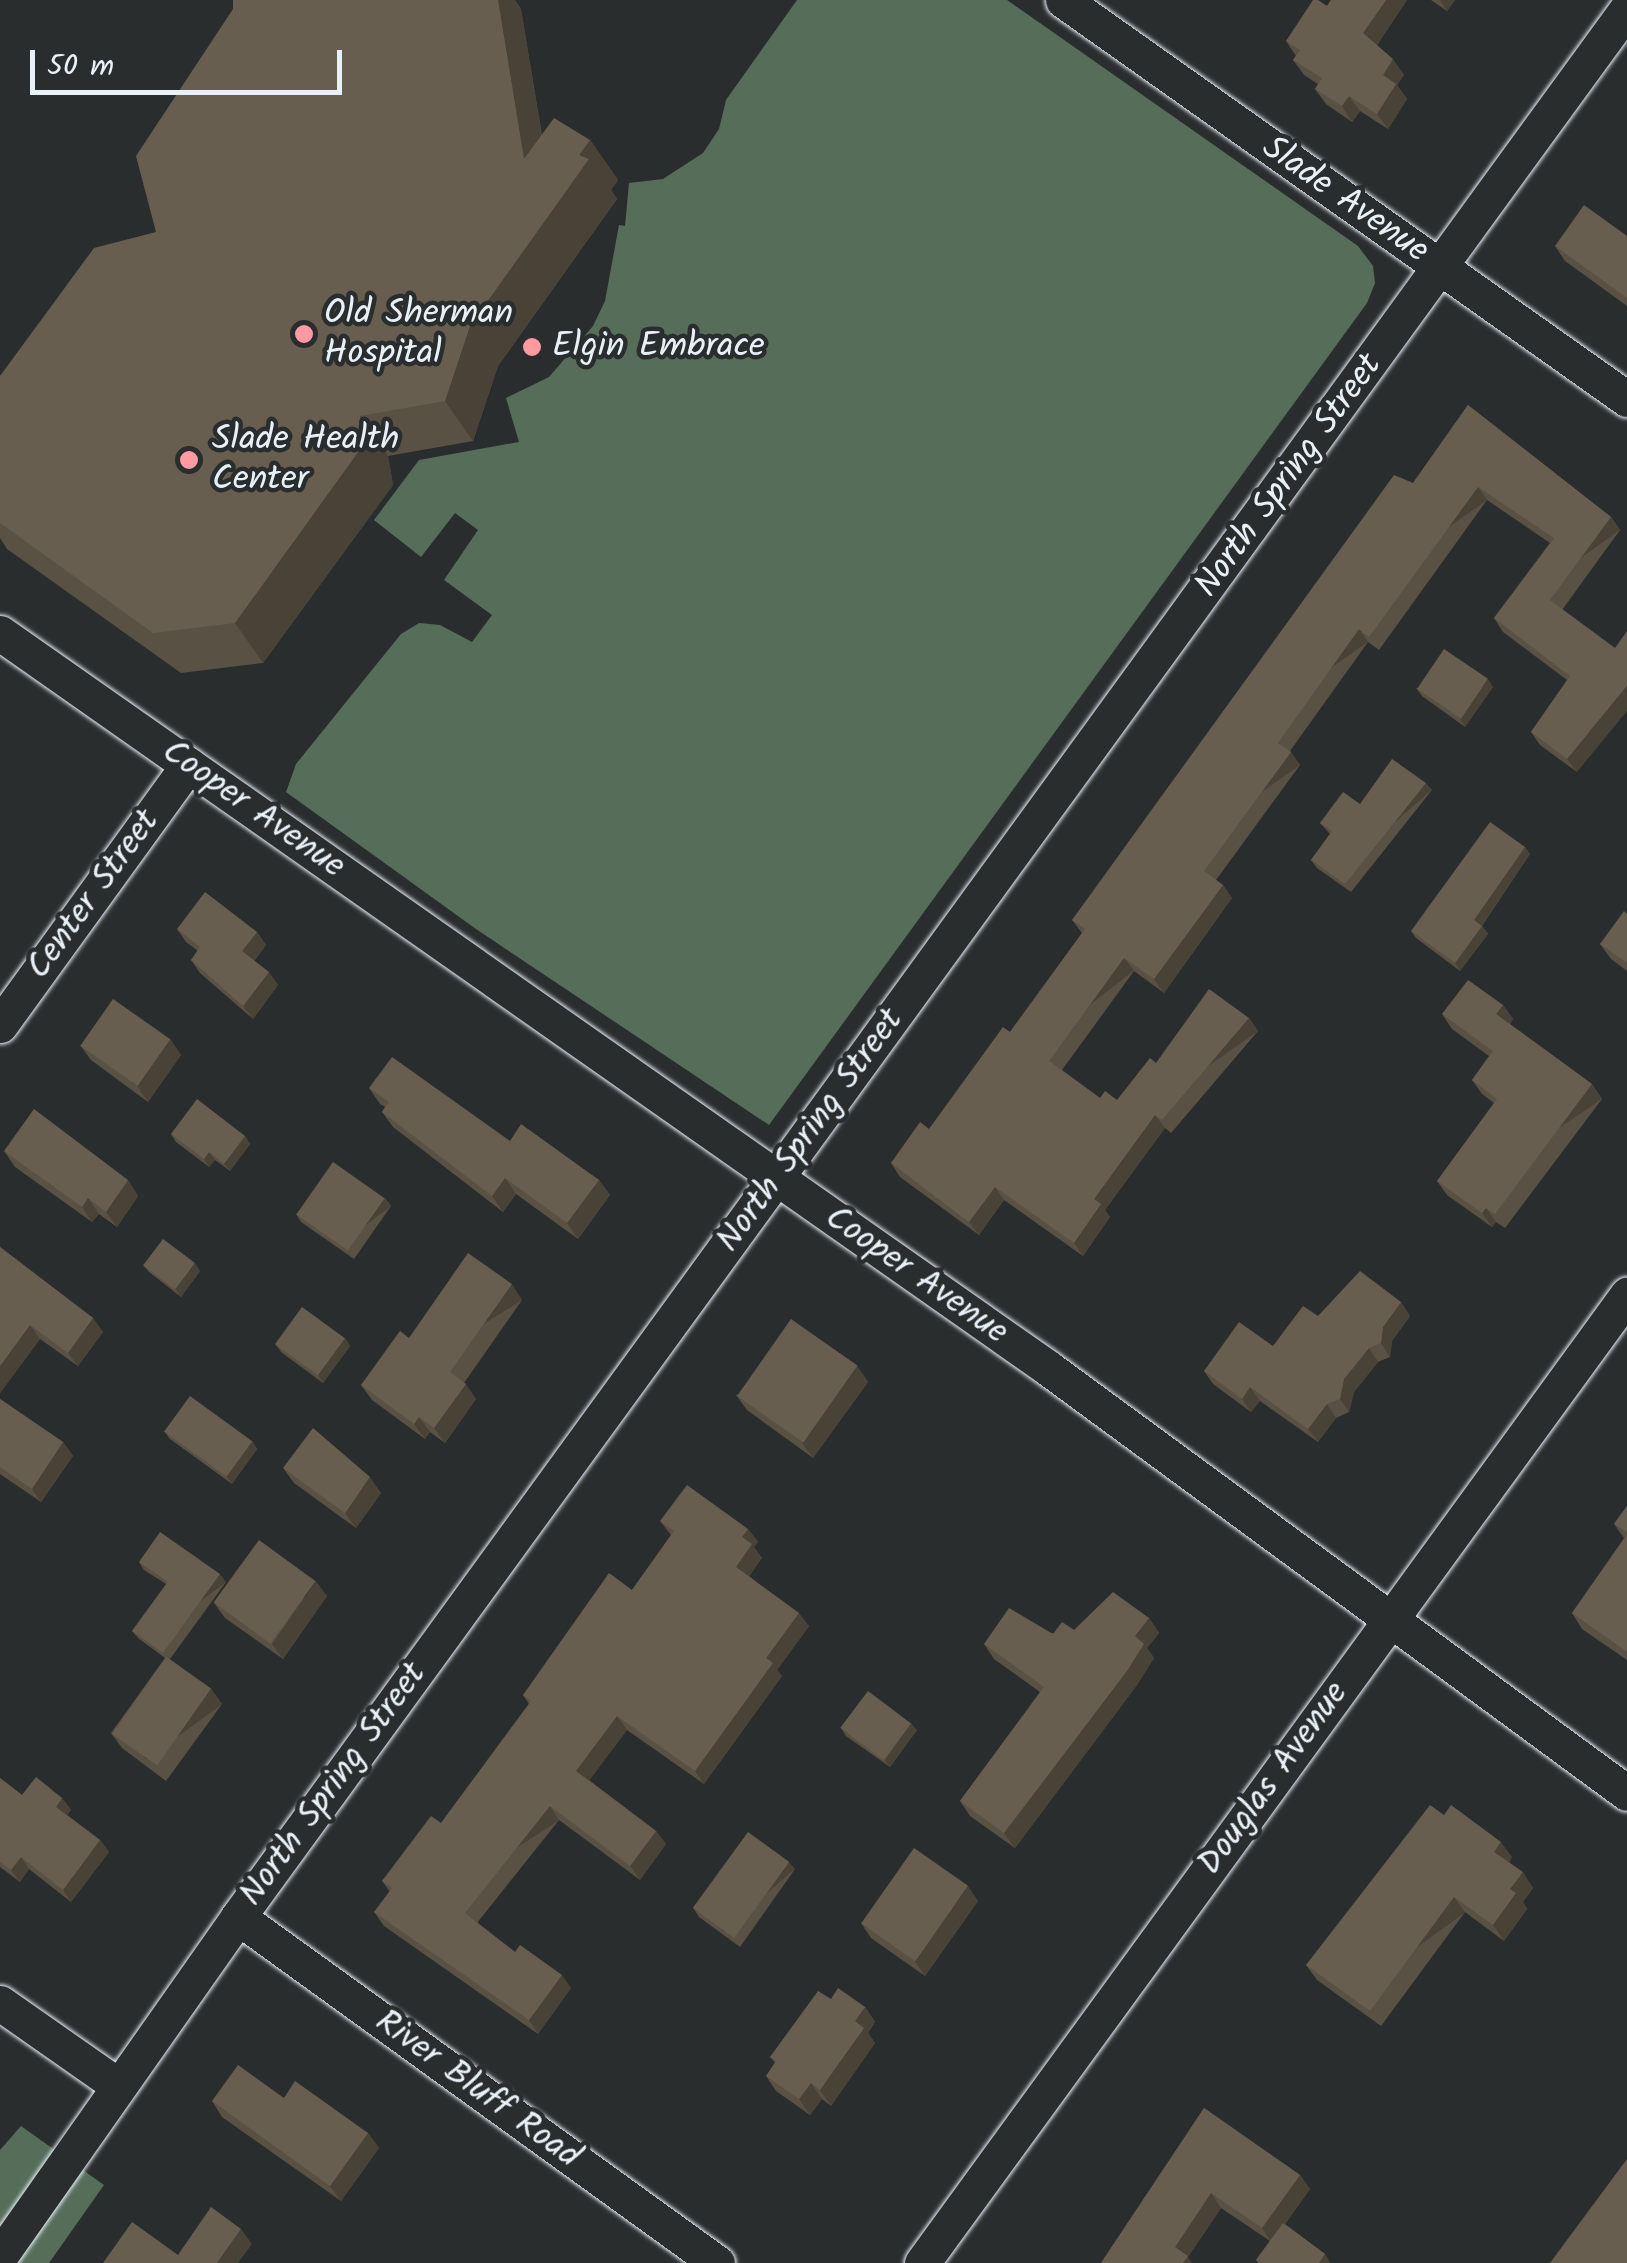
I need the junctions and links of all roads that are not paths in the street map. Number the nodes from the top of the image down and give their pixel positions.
1 (1063, 0) edge
2 (1627, 9) edge
3 (1440, 267) junction
4 (1627, 399) edge
5 (0, 633) edge
6 (188, 765) junction
7 (0, 1024) edge
8 (777, 1178) junction
9 (1627, 1295) edge
10 (1392, 1617) junction
11 (1627, 1793) edge
12 (238, 1916) junction
13 (0, 2002) edge
14 (118, 2085) junction
15 (0, 2256) edge
16 (717, 2263) edge
17 (922, 2263) edge

1 - 3 street, Slade Avenue
2 - 3 street, North Spring Street
3 - 4 street, Slade Avenue
3 - 8 street, North Spring Street
5 - 6 street, Cooper Avenue
6 - 7 street, Center Street
6 - 8 street, Cooper Avenue
8 - 10 street, Cooper Avenue
8 - 12 street, North Spring Street
9 - 10 street, Douglas Avenue
10 - 11 street, Cooper Avenue
10 - 17 street, Douglas Avenue
12 - 14 street, North Spring Street
12 - 16 street, River Bluff Road
13 - 14 street
14 - 15 street, North Spring Street

